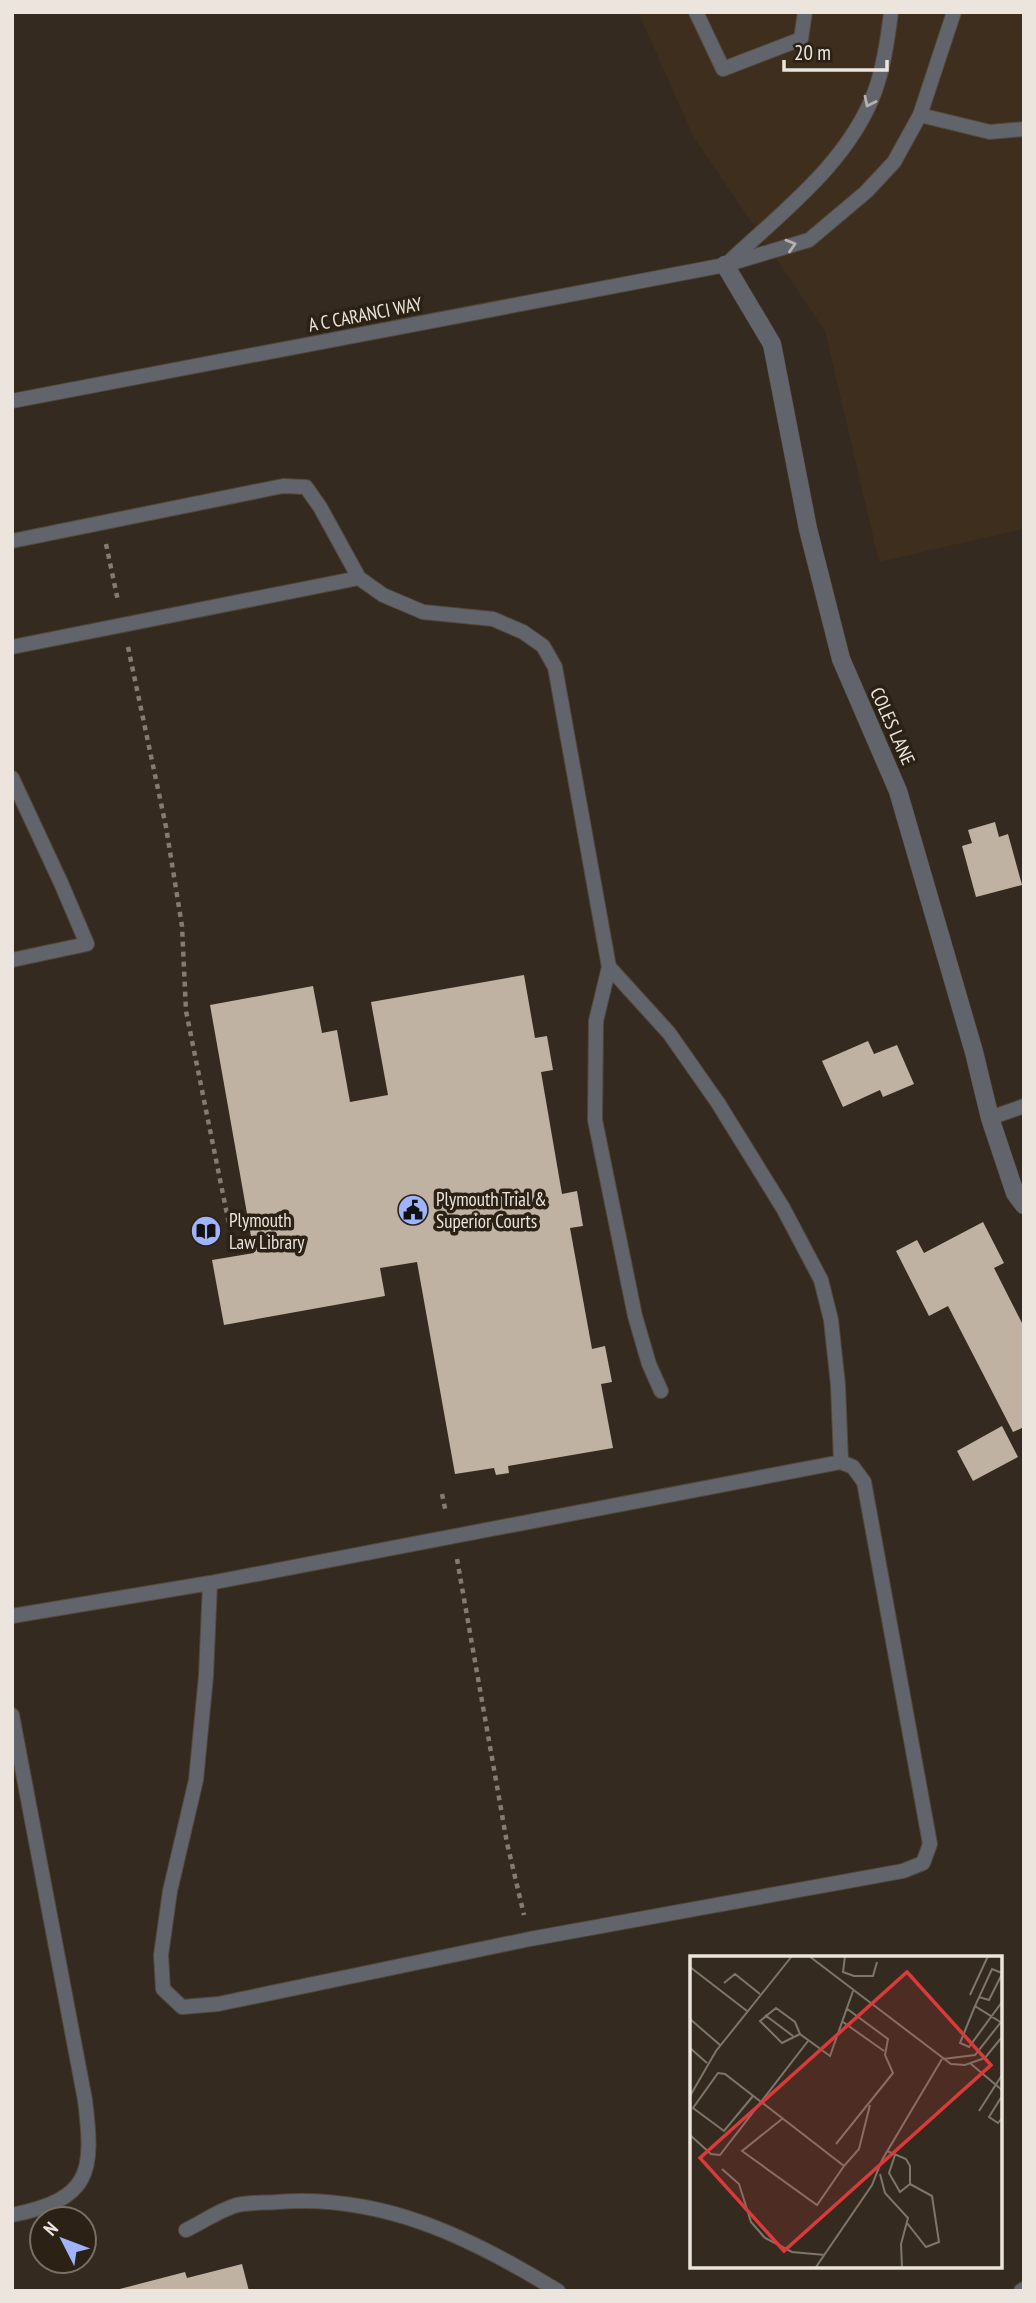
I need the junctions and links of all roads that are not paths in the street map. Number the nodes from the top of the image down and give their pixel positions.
1 (696, 12) edge
2 (805, 12) edge
3 (891, 12) edge
4 (954, 12) edge
5 (920, 115) junction
6 (1024, 129) edge
7 (725, 265) junction
8 (12, 401) edge
9 (12, 541) edge
10 (359, 578) junction
11 (12, 647) edge
12 (12, 778) edge
13 (12, 960) edge
14 (609, 967) junction
15 (1024, 1106) edge
16 (990, 1118) junction
17 (1024, 1205) edge
18 (661, 1391) dead end
19 (841, 1462) junction
20 (210, 1583) junction
21 (12, 1616) edge
22 (12, 1715) edge
23 (12, 2216) edge
24 (186, 2230) dead end
25 (558, 2291) edge

1 - 2 lane
3 -> 7 lane
4 - 5 lane, A C CARANCI WAY
5 - 6 lane
7 -> 5 lane, A C CARANCI WAY
7 - 8 lane, A C CARANCI WAY
7 - 16 street, COLES LANE
9 - 10 lane
10 - 11 lane
10 - 14 lane
12 - 13 lane
14 - 18 lane
14 - 19 lane
15 - 16 lane
16 - 17 street, COLES LANE
19 - 20 lane
19 - 20 lane
20 - 21 lane
22 - 23 lane
24 - 25 lane

